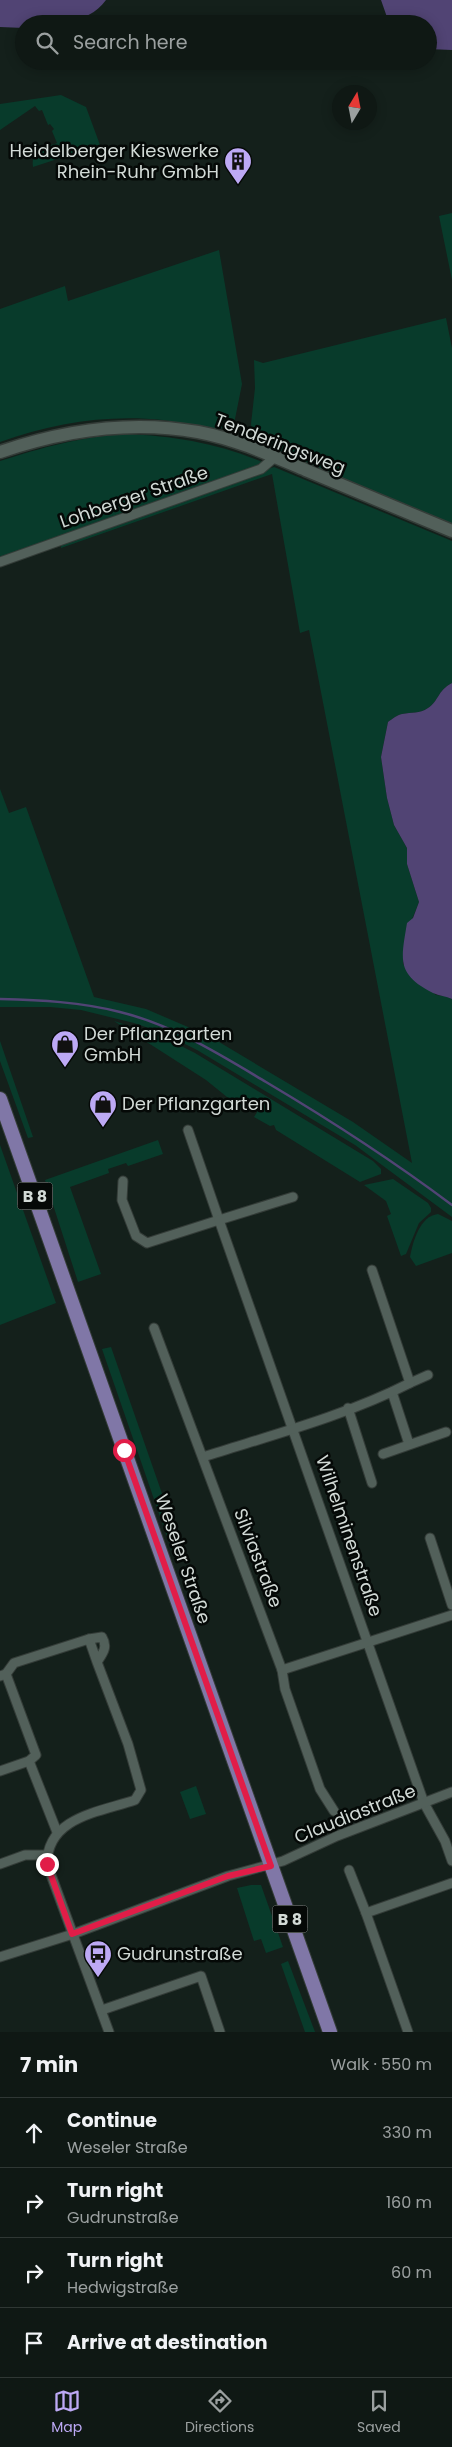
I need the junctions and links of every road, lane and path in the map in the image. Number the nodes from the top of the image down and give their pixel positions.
1 (0, 452) edge
2 (275, 457) junction
3 (452, 531) edge
4 (0, 562) edge
5 (0, 1099) edge
6 (188, 1130) dead end
7 (123, 1181) dead end
8 (293, 1197) dead end
9 (220, 1220) junction
10 (372, 1270) dead end
11 (154, 1328) dead end
12 (428, 1375) dead end
13 (410, 1383) junction
14 (392, 1392) junction
15 (348, 1408) junction
16 (294, 1428) junction
17 (446, 1432) dead end
18 (409, 1444) junction
19 (383, 1454) dead end
20 (203, 1457) junction
21 (372, 1483) dead end
22 (430, 1538) dead end
23 (452, 1605) edge
24 (452, 1616) edge
25 (89, 1638) junction
26 (368, 1641) junction
27 (97, 1662) junction
28 (282, 1670) junction
29 (3, 1675) edge
30 (29, 1761) junction
31 (0, 1771) edge
32 (452, 1792) edge
33 (424, 1803) junction
34 (334, 1811) dead end
35 (57, 1832) junction
36 (47, 1855) junction
37 (452, 1860) edge
38 (0, 1864) edge
39 (271, 1866) junction
40 (349, 1870) dead end
41 (452, 1882) edge
42 (366, 1913) junction
43 (72, 1934) junction
44 (0, 1957) edge
45 (102, 2010) junction
46 (109, 2032) edge
47 (220, 2032) edge
48 (330, 2032) edge
49 (408, 2032) edge

1 - 2 street, Tenderingsweg
2 - 3 street, Tenderingsweg
2 - 4 street, Lohberger Straße
5 - 39 main road, Weseler Straße / B 8
6 - 9 street, Wilhelminenstraße
7 - 9 street
8 - 9 street
9 - 16 street, Wilhelminenstraße
10 - 13 street
11 - 20 street, Silviastraße
12 - 13 street
13 - 14 street
14 - 15 street
14 - 18 street
15 - 16 street
15 - 21 street
16 - 20 street
16 - 26 street, Wilhelminenstraße
17 - 18 street
18 - 19 street
20 - 28 street, Silviastraße
22 - 23 street
24 - 26 street
25 - 27 street
25 - 27 street
25 - 29 street
26 - 28 street
26 - 33 street, Wilhelminenstraße
27 - 35 street
28 - 34 street, Silviastraße
29 - 30 street
30 - 31 street
30 - 35 street
32 - 33 street, Claudiastraße
33 - 37 street, Wilhelminenstraße
33 - 39 street, Claudiastraße
35 - 36 street
36 - 38 street
36 - 43 street
39 - 43 street
39 - 48 main road, Weseler Straße / B 8
40 - 42 street
41 - 42 street
42 - 49 street
43 - 44 street
43 - 45 street
45 - 46 street
45 - 47 street

